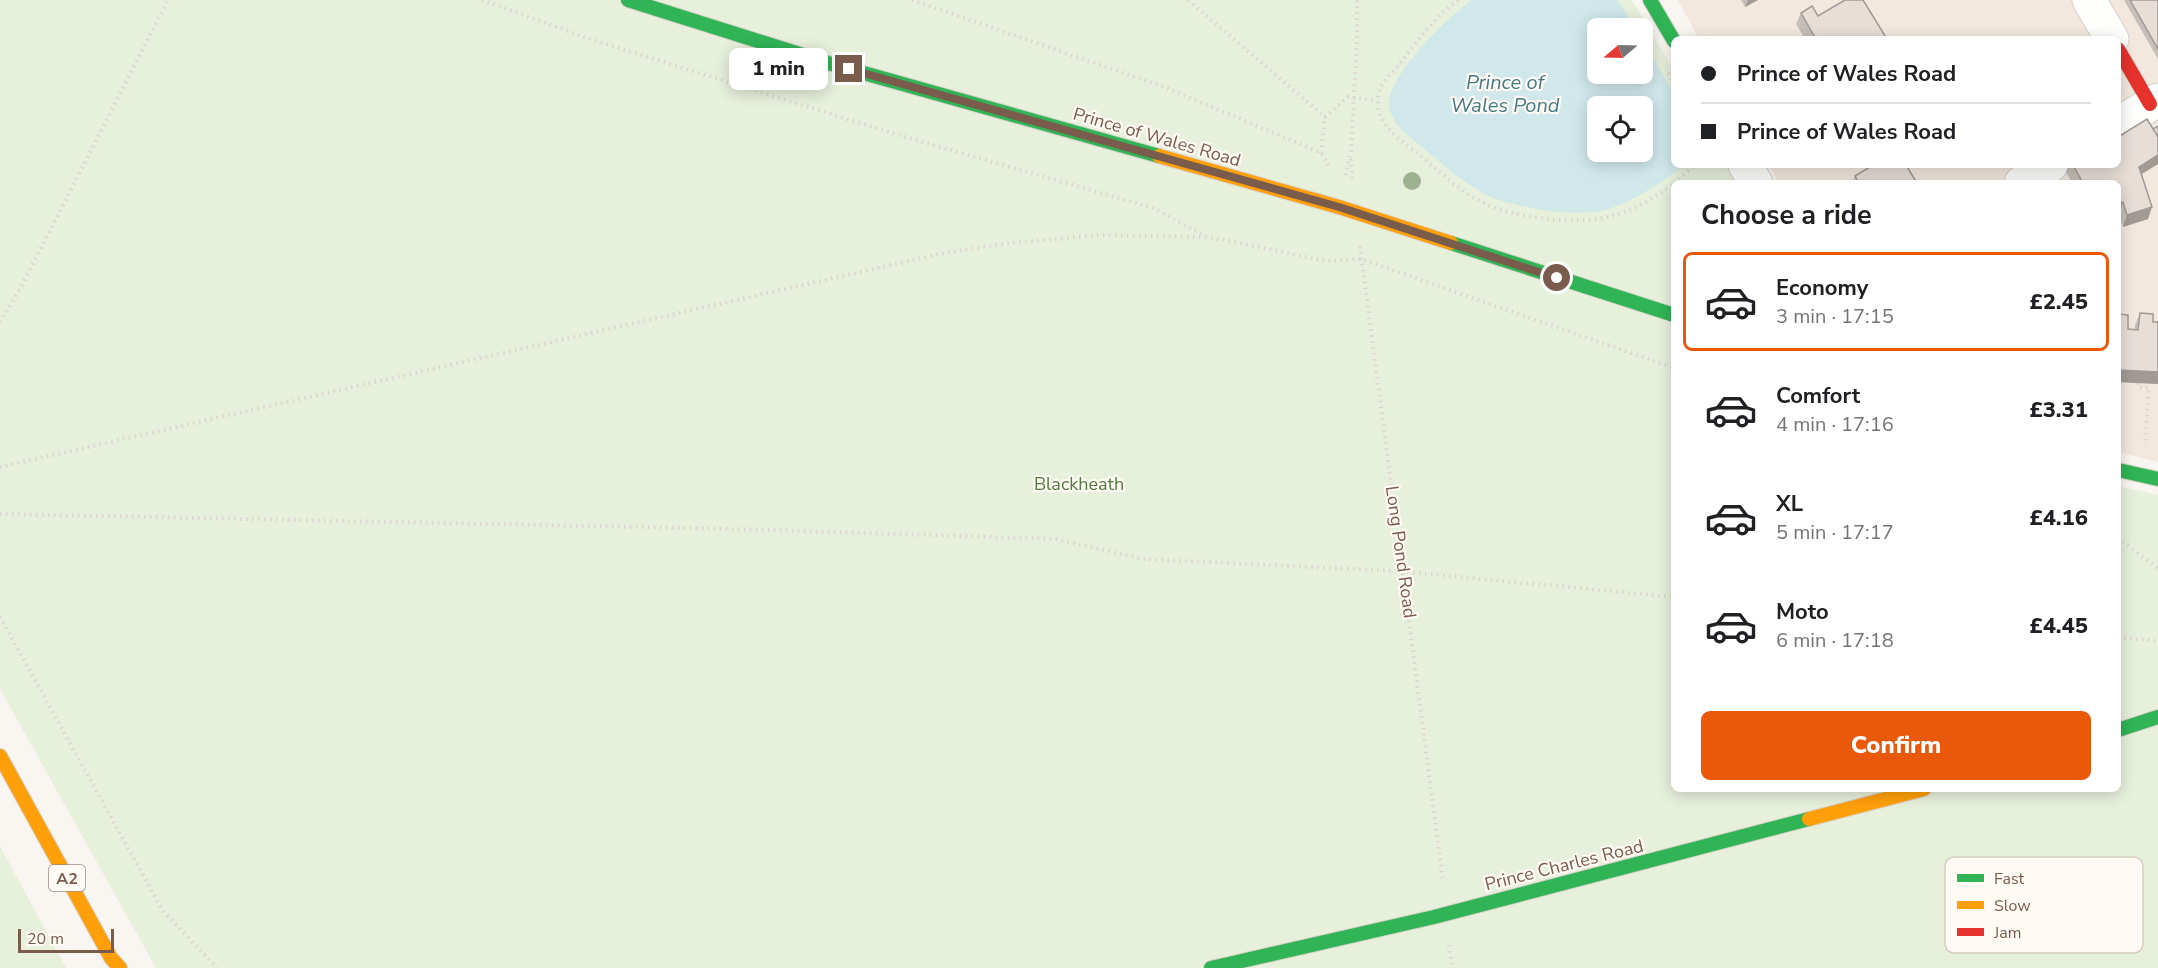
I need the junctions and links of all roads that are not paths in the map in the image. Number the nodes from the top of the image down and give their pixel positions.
1 (628, 0) edge
2 (1650, 0) edge
3 (2089, 0) edge
4 (2110, 36) edge
5 (1671, 37) edge
6 (2121, 53) edge
7 (2154, 102) edge
8 (2121, 122) edge
9 (2046, 168) edge
10 (2026, 180) edge
11 (1671, 314) edge
12 (2121, 471) edge
13 (2158, 479) edge
14 (2158, 717) edge
15 (2121, 729) edge
16 (0, 756) edge
17 (1913, 792) edge
18 (115, 964) edge
19 (1211, 968) edge

1 - 11 main road, Prince of Wales Road
2 - 5 main road
3 - 4 street
6 - 7 main road
7 - 8 street
9 - 10 street
12 - 13 main road
14 - 15 main road
16 - 18 main road, A2
17 - 19 main road, Prince Charles Road

